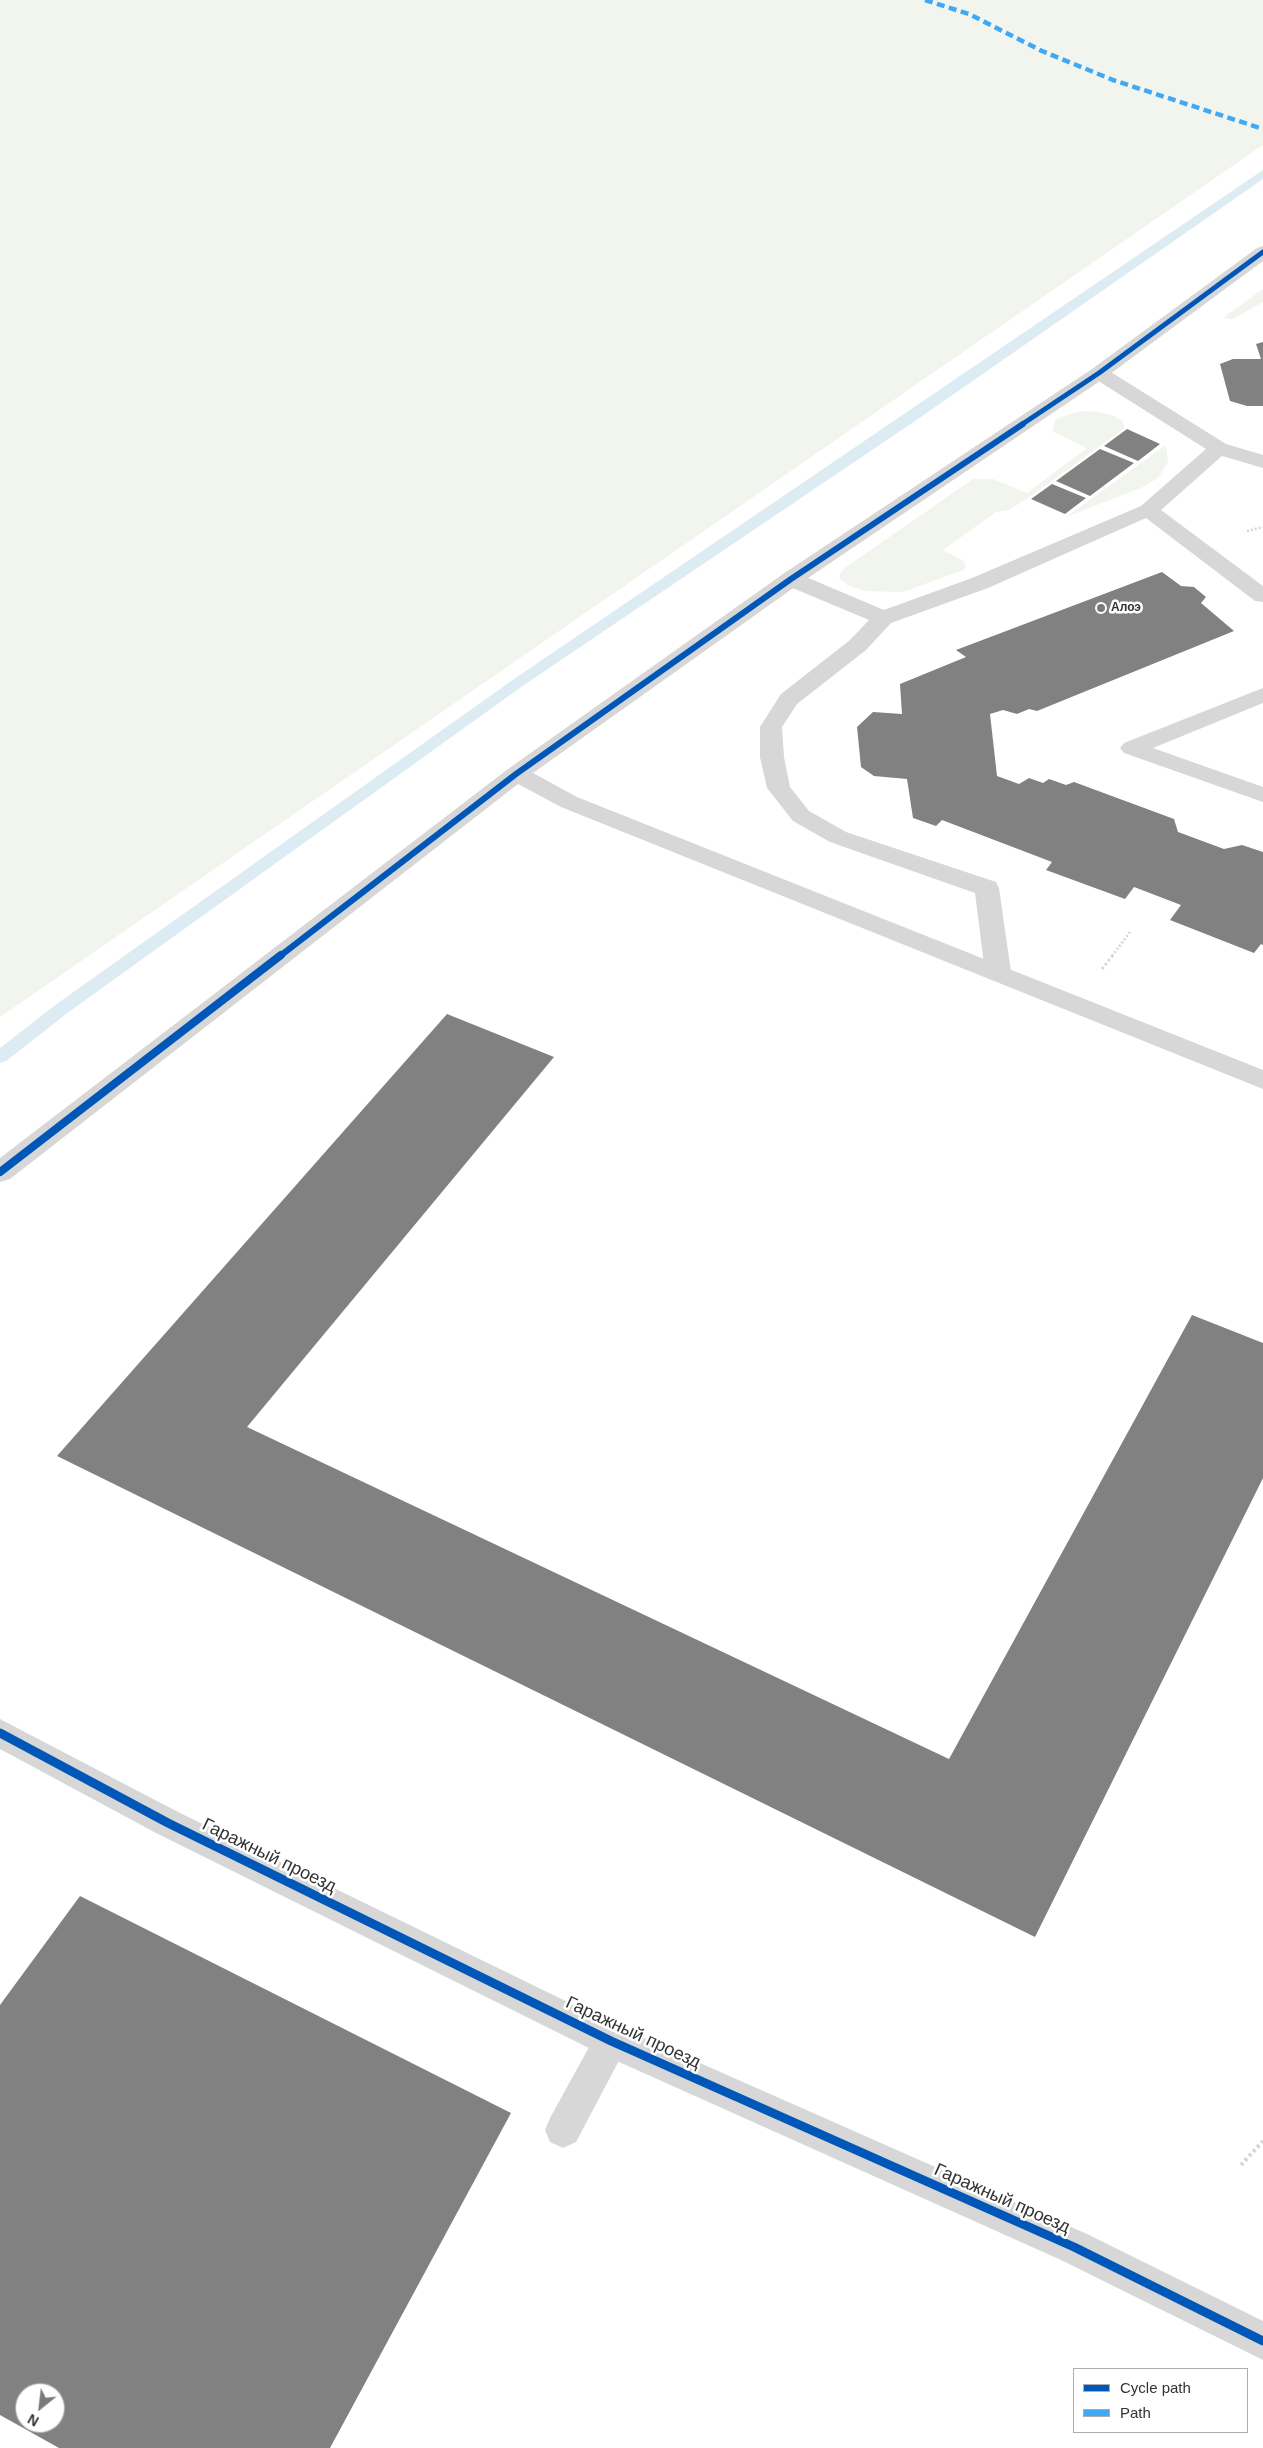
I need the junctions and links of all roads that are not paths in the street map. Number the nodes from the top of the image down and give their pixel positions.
1 (1263, 252) edge
2 (1099, 373) junction
3 (1219, 448) junction
4 (1263, 462) edge
5 (1148, 510) junction
6 (791, 579) junction
7 (1263, 596) edge
8 (883, 618) junction
9 (1263, 695) edge
10 (516, 774) junction
11 (1263, 795) edge
12 (998, 972) junction
13 (1263, 1080) edge
14 (0, 1172) edge
15 (0, 1733) edge
16 (611, 2041) junction
17 (563, 2130) dead end
18 (1263, 2341) edge

1 - 2 street
2 - 3 street
2 - 6 street
3 - 4 street
3 - 5 street
5 - 7 street
5 - 8 street
6 - 8 street
6 - 10 street
8 - 12 street
9 - 11 street
10 - 12 street
10 - 14 street
12 - 13 street
15 - 16 street, Гаражный проезд
16 - 17 street
16 - 18 street, Гаражный проезд

